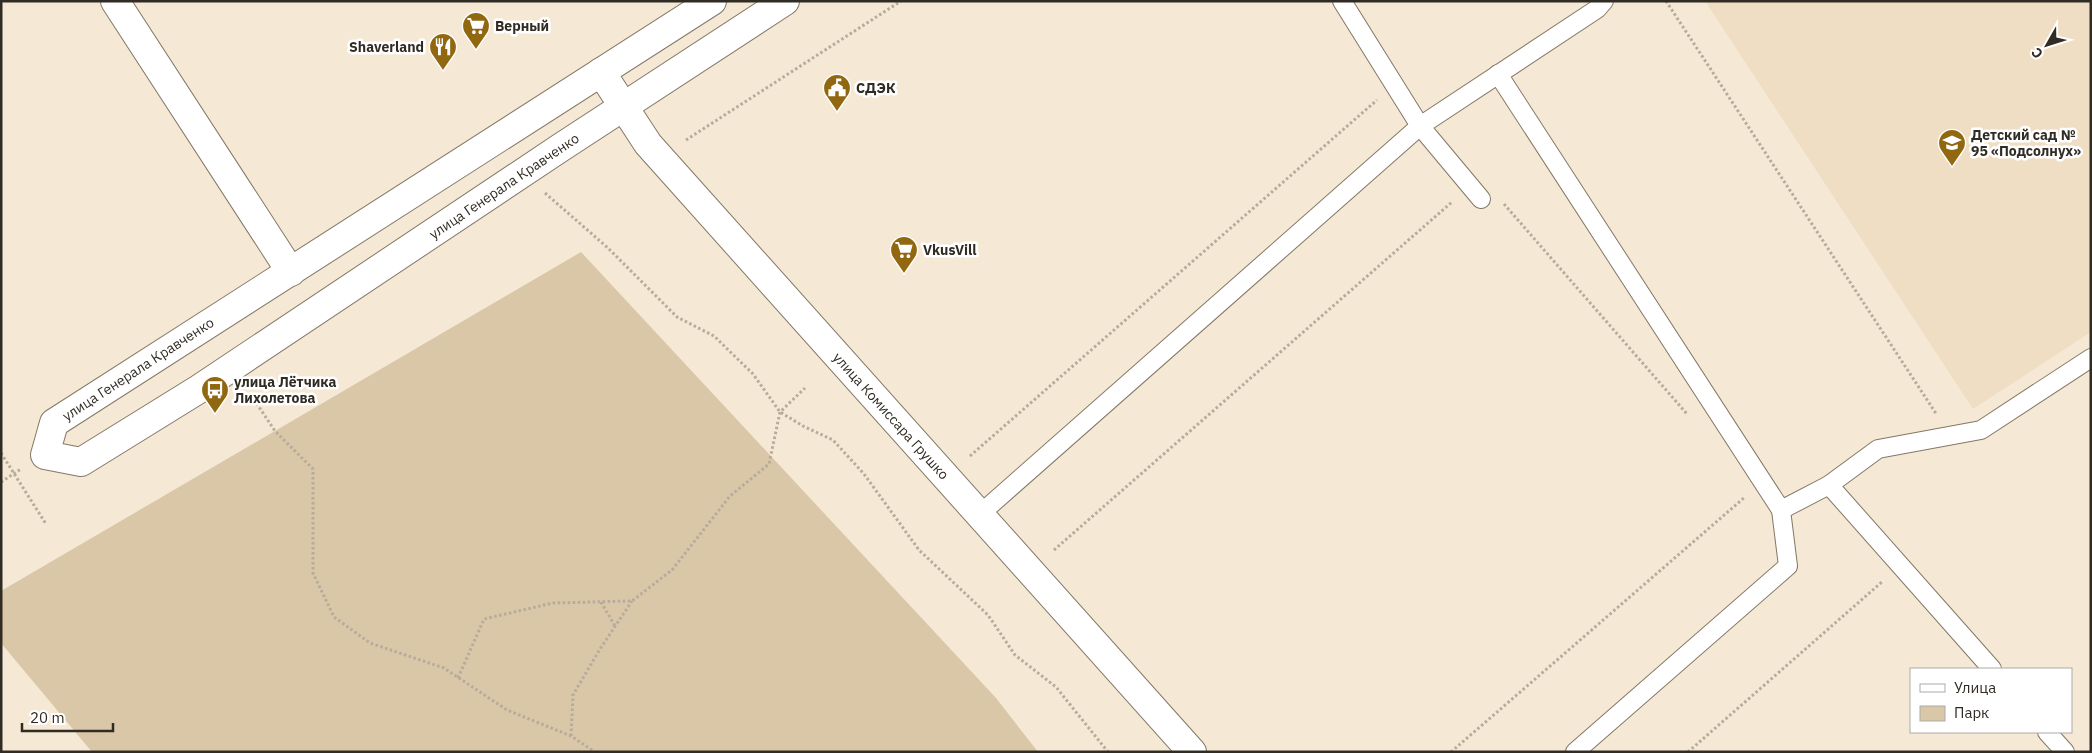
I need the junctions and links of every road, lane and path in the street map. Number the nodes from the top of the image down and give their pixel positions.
1 (115, 1) edge
2 (712, 1) edge
3 (785, 1) edge
4 (901, 1) edge
5 (1342, 1) edge
6 (1604, 1) edge
7 (1666, 1) edge
8 (601, 72) junction
9 (1498, 74) junction
10 (1394, 84) junction
11 (624, 107) junction
12 (1420, 126) junction
13 (686, 140) dead end
14 (542, 191) dead end
15 (1475, 193) joint
16 (1500, 199) dead end
17 (290, 272) junction
18 (2091, 358) edge
19 (805, 388) dead end
20 (251, 395) dead end
21 (780, 412) junction
22 (1689, 416) dead end
23 (1950, 436) junction
24 (1, 453) edge
25 (970, 456) dead end
26 (1828, 485) junction
27 (1748, 496) dead end
28 (1782, 510) junction
29 (979, 515) junction
30 (46, 524) dead end
31 (1054, 550) dead end
32 (1901, 566) junction
33 (632, 600) junction
34 (601, 602) junction
35 (615, 626) junction
36 (1991, 668) edge
37 (458, 678) junction
38 (2048, 733) edge
39 (571, 736) junction
40 (595, 752) edge
41 (1108, 752) edge
42 (1192, 752) edge
43 (1451, 752) edge
44 (1575, 752) edge
45 (1688, 752) edge
46 (2065, 752) edge

1 - 17 street
2 - 8 street, улица Генерала Кравченко
3 - 11 street, улица Генерала Кравченко
4 - 13 path
5 - 10 lane
6 - 9 lane
7 - 23 path
8 - 11 street, улица Комиссара Грушко
8 - 17 street, улица Генерала Кравченко
9 - 12 lane
9 - 28 lane
10 - 12 lane
10 - 25 path
11 - 17 street, улица Генерала Кравченко
11 - 29 street, улица Комиссара Грушко
12 - 15 lane
12 - 29 lane
14 - 21 path
15 - 31 path
16 - 22 path
18 - 23 lane
19 - 21 path
20 - 37 path
21 - 33 path
21 - 41 path
23 - 26 lane
24 - 30 path
26 - 28 lane
26 - 32 lane
27 - 43 path
28 - 44 lane
29 - 42 street, улица Комиссара Грушко
32 - 36 lane
32 - 45 path
33 - 34 path
33 - 35 path
34 - 35 path
34 - 37 path
35 - 39 path
37 - 39 path
38 - 46 lane
39 - 40 path

